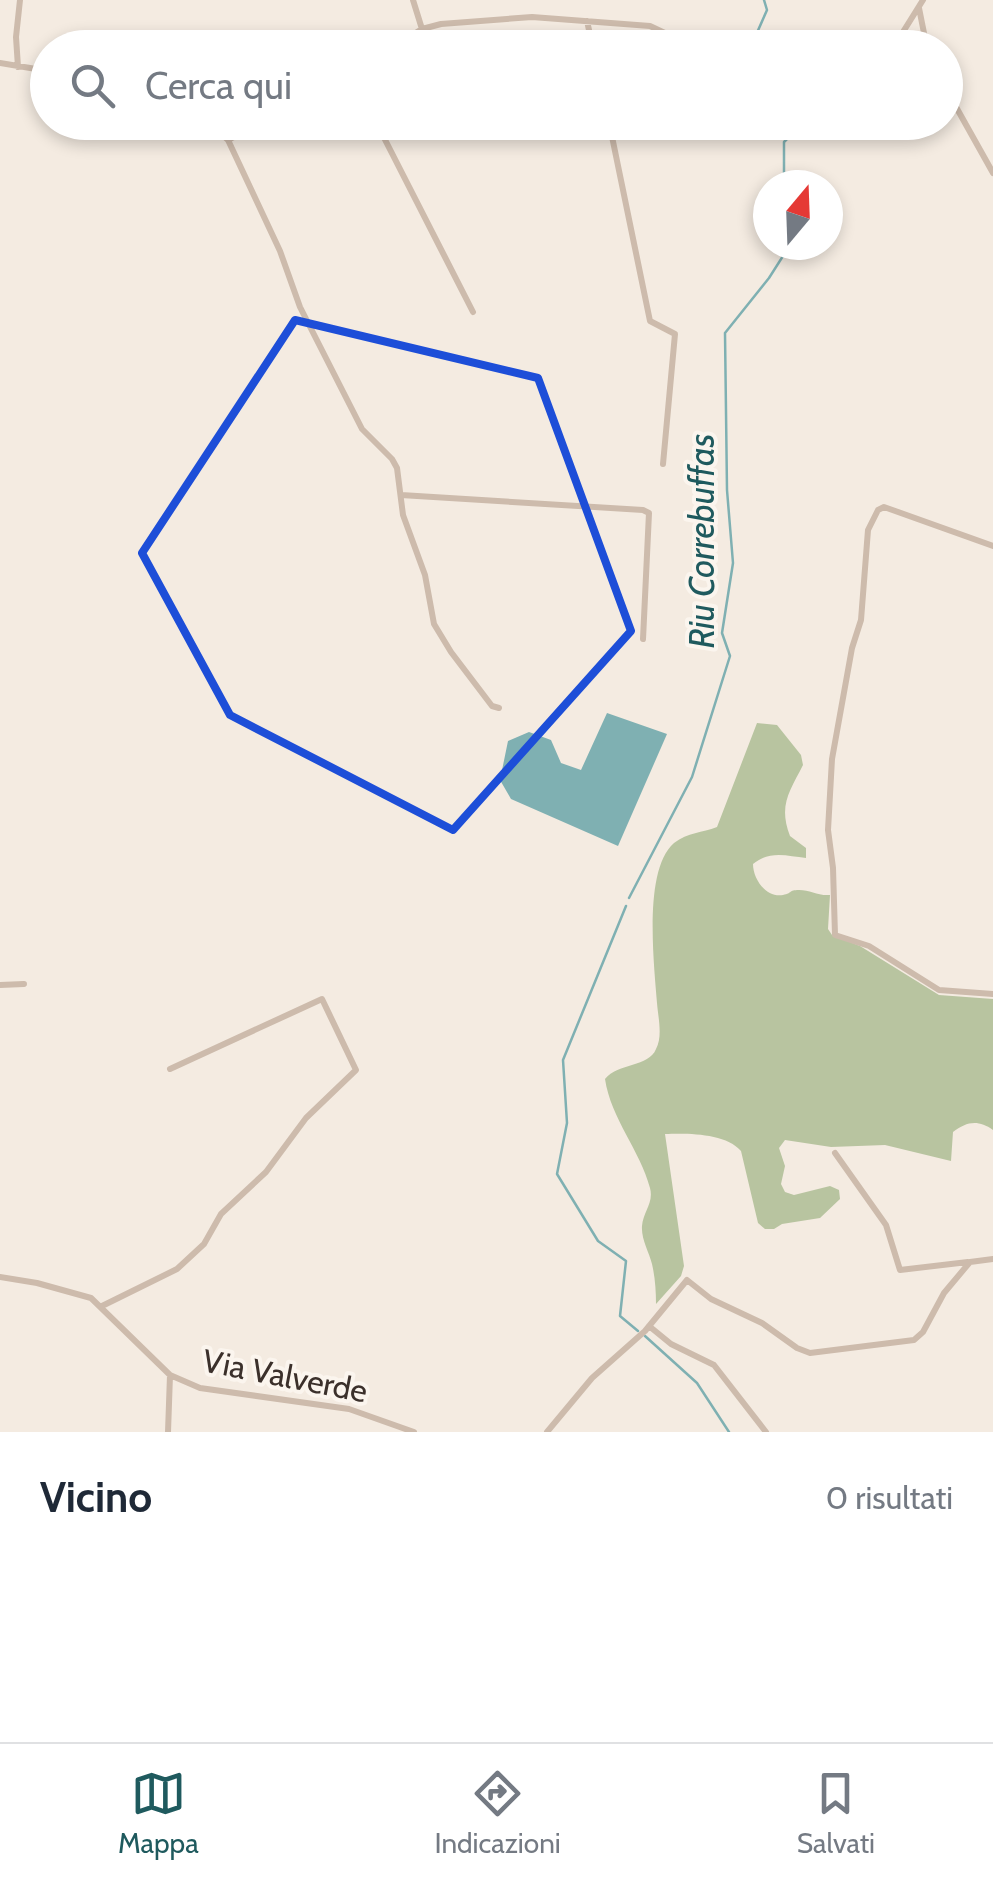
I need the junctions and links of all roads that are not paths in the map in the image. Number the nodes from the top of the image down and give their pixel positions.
1 (20, 0) edge
2 (413, 0) edge
3 (921, 3) edge
4 (587, 20) junction
5 (422, 30) joint
6 (589, 30) edge
7 (658, 30) edge
8 (904, 30) edge
9 (925, 30) edge
10 (16, 37) junction
11 (3, 64) edge
12 (18, 66) junction
13 (30, 68) edge
14 (963, 119) edge
15 (228, 140) edge
16 (385, 140) edge
17 (612, 140) edge
18 (993, 173) edge
19 (474, 312) dead end
20 (664, 464) dead end
21 (400, 496) junction
22 (993, 546) edge
23 (644, 639) dead end
24 (499, 708) dead end
25 (24, 984) dead end
26 (0, 985) edge
27 (993, 994) edge
28 (170, 1069) dead end
29 (836, 1153) dead end
30 (993, 1259) edge
31 (970, 1262) junction
32 (0, 1277) edge
33 (100, 1308) junction
34 (647, 1328) junction
35 (170, 1375) junction
36 (168, 1432) edge
37 (414, 1432) edge
38 (547, 1432) edge
39 (766, 1432) edge

1 - 10 street
2 - 5 street
3 - 8 street
3 - 9 street
4 - 5 street
4 - 6 street
4 - 7 street
10 - 11 street
10 - 12 street
11 - 12 street
12 - 13 street
14 - 18 street
15 - 21 street
16 - 19 street
17 - 20 street
21 - 23 street
21 - 24 street
22 - 27 street
25 - 26 street
28 - 33 street
29 - 31 street
30 - 31 street
31 - 34 street
32 - 33 street, Via Valverde
33 - 35 street, Via Valverde
34 - 38 street
34 - 39 street
35 - 36 street
35 - 37 street, Via Valverde

